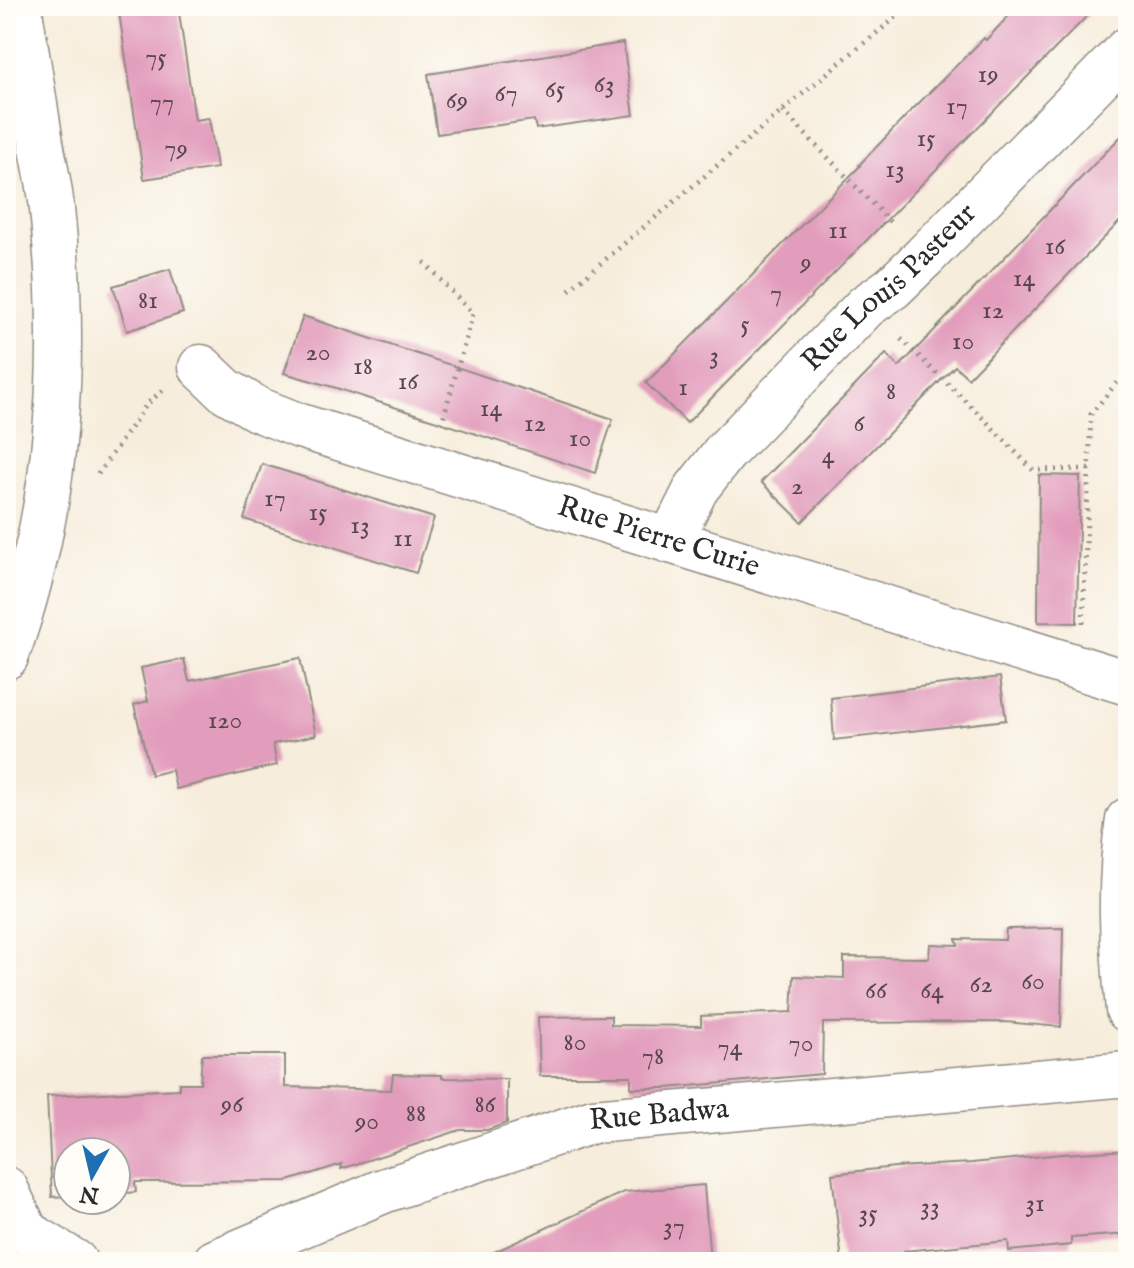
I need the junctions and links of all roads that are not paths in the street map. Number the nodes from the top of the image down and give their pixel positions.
1 (19, 6) edge
2 (1128, 49) edge
3 (201, 367) road end
4 (670, 541) junction
5 (6, 657) edge
6 (1128, 683) edge
7 (1128, 820) edge
8 (1128, 1010) edge
9 (1128, 1074) edge
10 (6, 1189) edge
11 (75, 1262) edge
12 (215, 1262) edge

1 - 5 street
2 - 4 street, Rue Louis Pasteur
3 - 4 street, Rue Pierre Curie
4 - 6 street, Rue Pierre Curie
7 - 8 street
9 - 12 street, Rue Badwa
10 - 11 street

